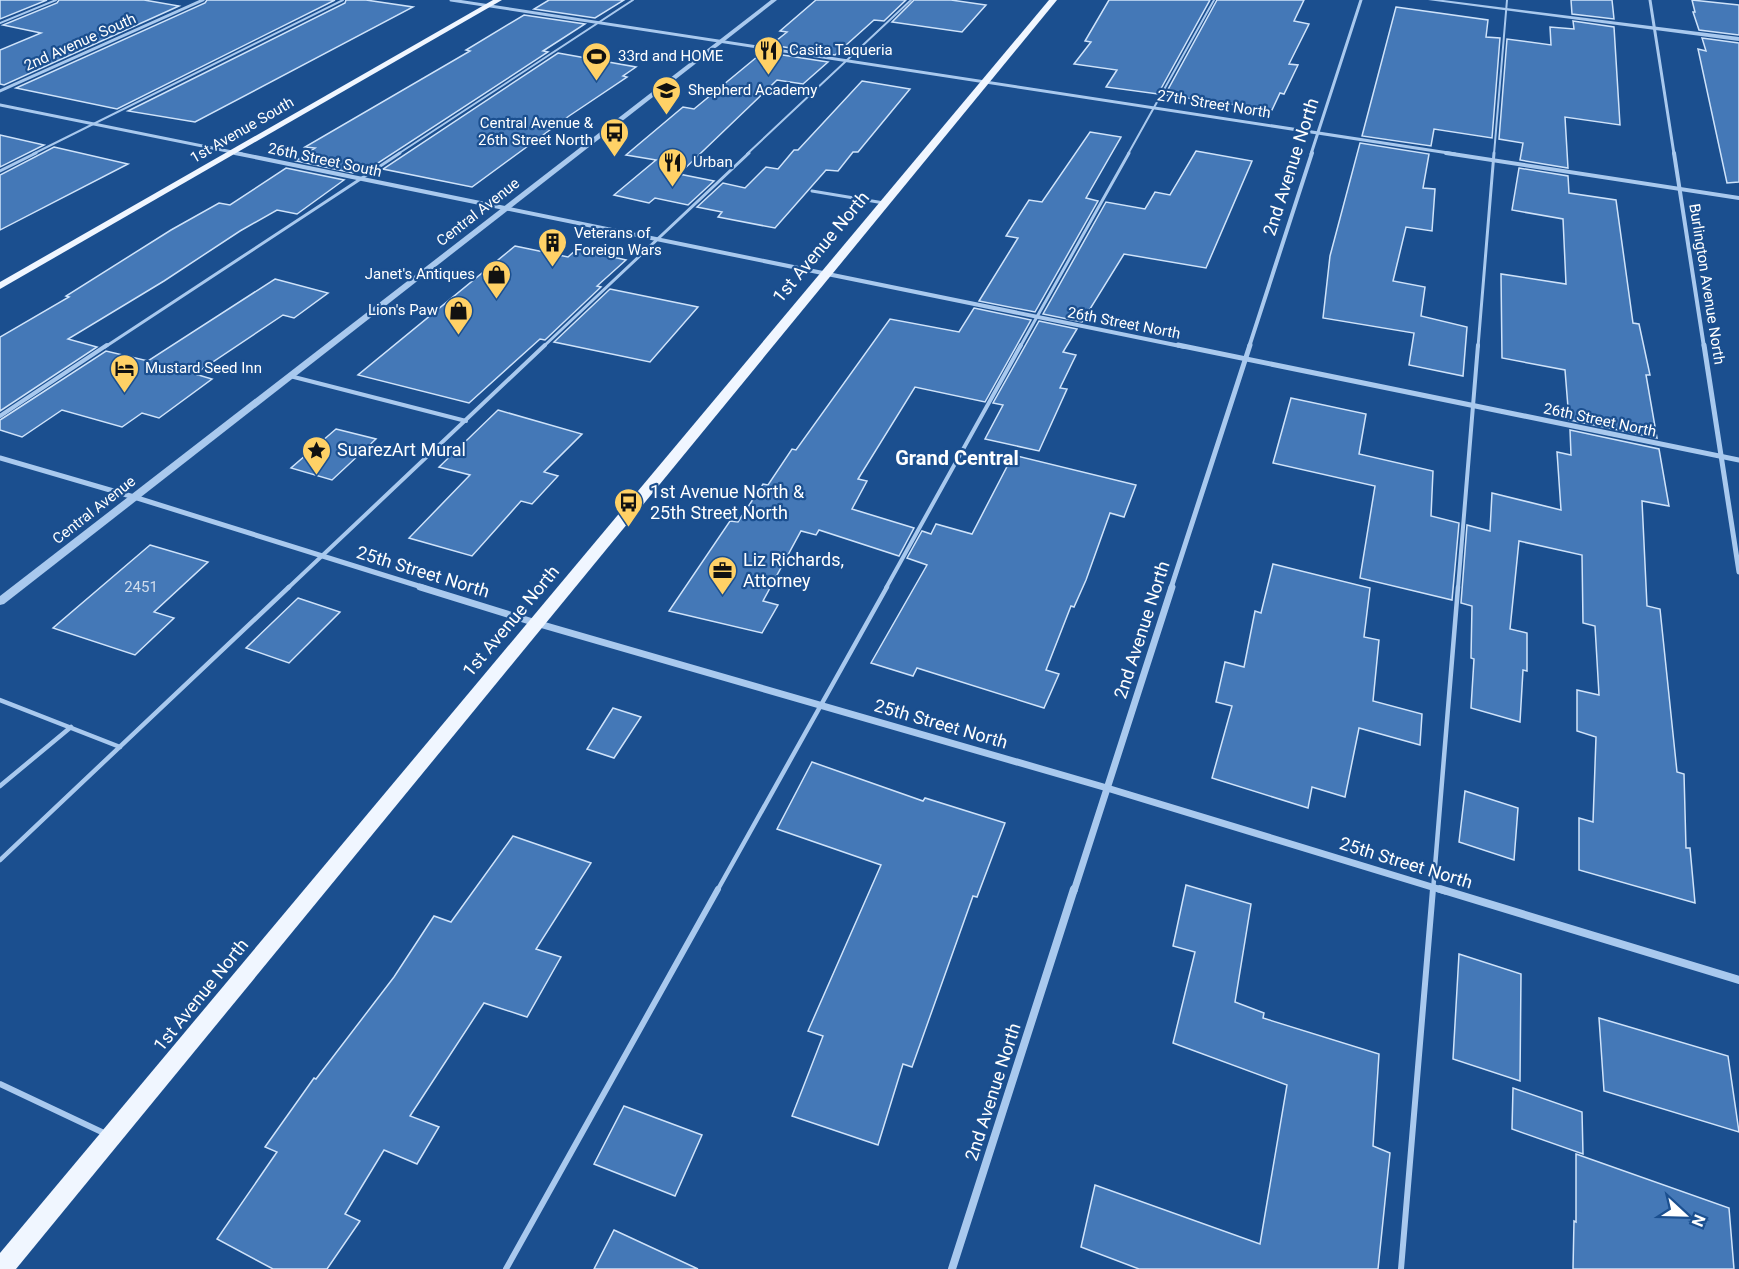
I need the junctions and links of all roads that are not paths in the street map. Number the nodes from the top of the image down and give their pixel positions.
1 (56, 0) edge
2 (203, 0) edge
3 (343, 0) edge
4 (451, 0) edge
5 (498, 0) edge
6 (633, 0) edge
7 (774, 0) edge
8 (911, 0) edge
9 (1053, 0) edge
10 (1214, 0) edge
11 (1360, 0) edge
12 (1431, 0) edge
13 (1507, 0) edge
14 (1650, 0) edge
15 (488, 6) junction
16 (1506, 9) junction
17 (0, 23) edge
18 (598, 23) junction
19 (1653, 28) junction
20 (1739, 39) edge
21 (720, 42) junction
22 (845, 60) junction
23 (986, 81) junction
24 (0, 91) edge
25 (0, 105) edge
26 (1154, 107) junction
27 (94, 125) junction
28 (1318, 132) junction
29 (232, 153) junction
30 (1494, 160) junction
31 (0, 171) edge
32 (360, 180) junction
33 (1680, 188) junction
34 (812, 191) dead end
35 (1739, 198) edge
36 (884, 203) junction
37 (504, 210) junction
38 (658, 241) junction
39 (825, 275) junction
40 (0, 286) edge
41 (1037, 317) junction
42 (1245, 359) junction
43 (290, 376) junction
44 (1473, 406) junction
45 (0, 416) edge
46 (466, 422) junction
47 (1722, 457) junction
48 (0, 458) edge
49 (1739, 460) edge
50 (134, 497) junction
51 (323, 556) junction
52 (1739, 572) edge
53 (0, 601) edge
54 (537, 623) junction
55 (0, 700) edge
56 (821, 705) junction
57 (71, 727) junction
58 (120, 747) junction
59 (0, 786) edge
60 (1107, 788) junction
61 (0, 860) edge
62 (1433, 887) junction
63 (1739, 980) edge
64 (0, 1084) edge
65 (111, 1137) junction
66 (1, 1269) edge
67 (506, 1269) edge
68 (952, 1269) edge
69 (1401, 1269) edge

1 - 17 lane
2 - 24 street, 2nd Avenue South
3 - 27 lane
4 - 15 street, 27th Street North
5 - 15 main road, 1st Avenue South
6 - 18 lane
7 - 21 street, Central Avenue
8 - 22 lane
9 - 23 main road, 1st Avenue North
10 - 26 lane
11 - 28 street, 2nd Avenue North
12 - 16 street
13 - 16 lane
14 - 19 street, Burlington Avenue North
15 - 18 street, 27th Street North
15 - 29 main road, 1st Avenue South
16 - 19 street
16 - 30 lane
18 - 21 street, 27th Street North
18 - 32 lane
19 - 20 street
19 - 33 street, Burlington Avenue North
21 - 22 street, 27th Street North
21 - 37 street, Central Avenue
22 - 23 street, 27th Street North
22 - 38 lane
23 - 26 street, 27th Street North
23 - 36 main road, 1st Avenue North
25 - 27 street, 26th Street South
26 - 28 street, 27th Street North
26 - 41 lane
27 - 29 street, 26th Street South
27 - 31 lane
28 - 30 street, 27th Street North
28 - 42 street, 2nd Avenue North
29 - 32 street, 26th Street South
29 - 40 main road, 1st Avenue South
30 - 33 street, 27th Street North
30 - 44 lane
32 - 37 street, 26th Street South
32 - 45 lane
33 - 35 street, 27th Street North
33 - 47 street, Burlington Avenue North
34 - 36 lane
36 - 39 main road, 1st Avenue North
37 - 38 street, 26th Street North
37 - 43 street, Central Avenue
38 - 39 street, 26th Street North
38 - 46 lane
39 - 41 street, 26th Street North
39 - 54 main road, 1st Avenue North
41 - 42 street, 26th Street North
41 - 56 lane
42 - 44 street, 26th Street North
42 - 60 street, 2nd Avenue North
43 - 46 lane
43 - 50 street, Central Avenue
44 - 47 street, 26th Street North
44 - 62 lane
46 - 51 lane
47 - 49 street, 26th Street North
47 - 52 street, Burlington Avenue North
48 - 50 street, 25th Street North
50 - 51 street, 25th Street North
50 - 53 street, Central Avenue
51 - 54 street, 25th Street North
51 - 58 lane
54 - 56 street, 25th Street North
54 - 65 main road, 1st Avenue North
55 - 57 lane
56 - 60 street, 25th Street North
56 - 67 lane
57 - 58 lane
57 - 59 lane
58 - 61 lane
60 - 62 street, 25th Street North
60 - 68 street, 2nd Avenue North
62 - 63 street, 25th Street North
62 - 69 lane
64 - 65 lane
65 - 66 main road, 1st Avenue North

